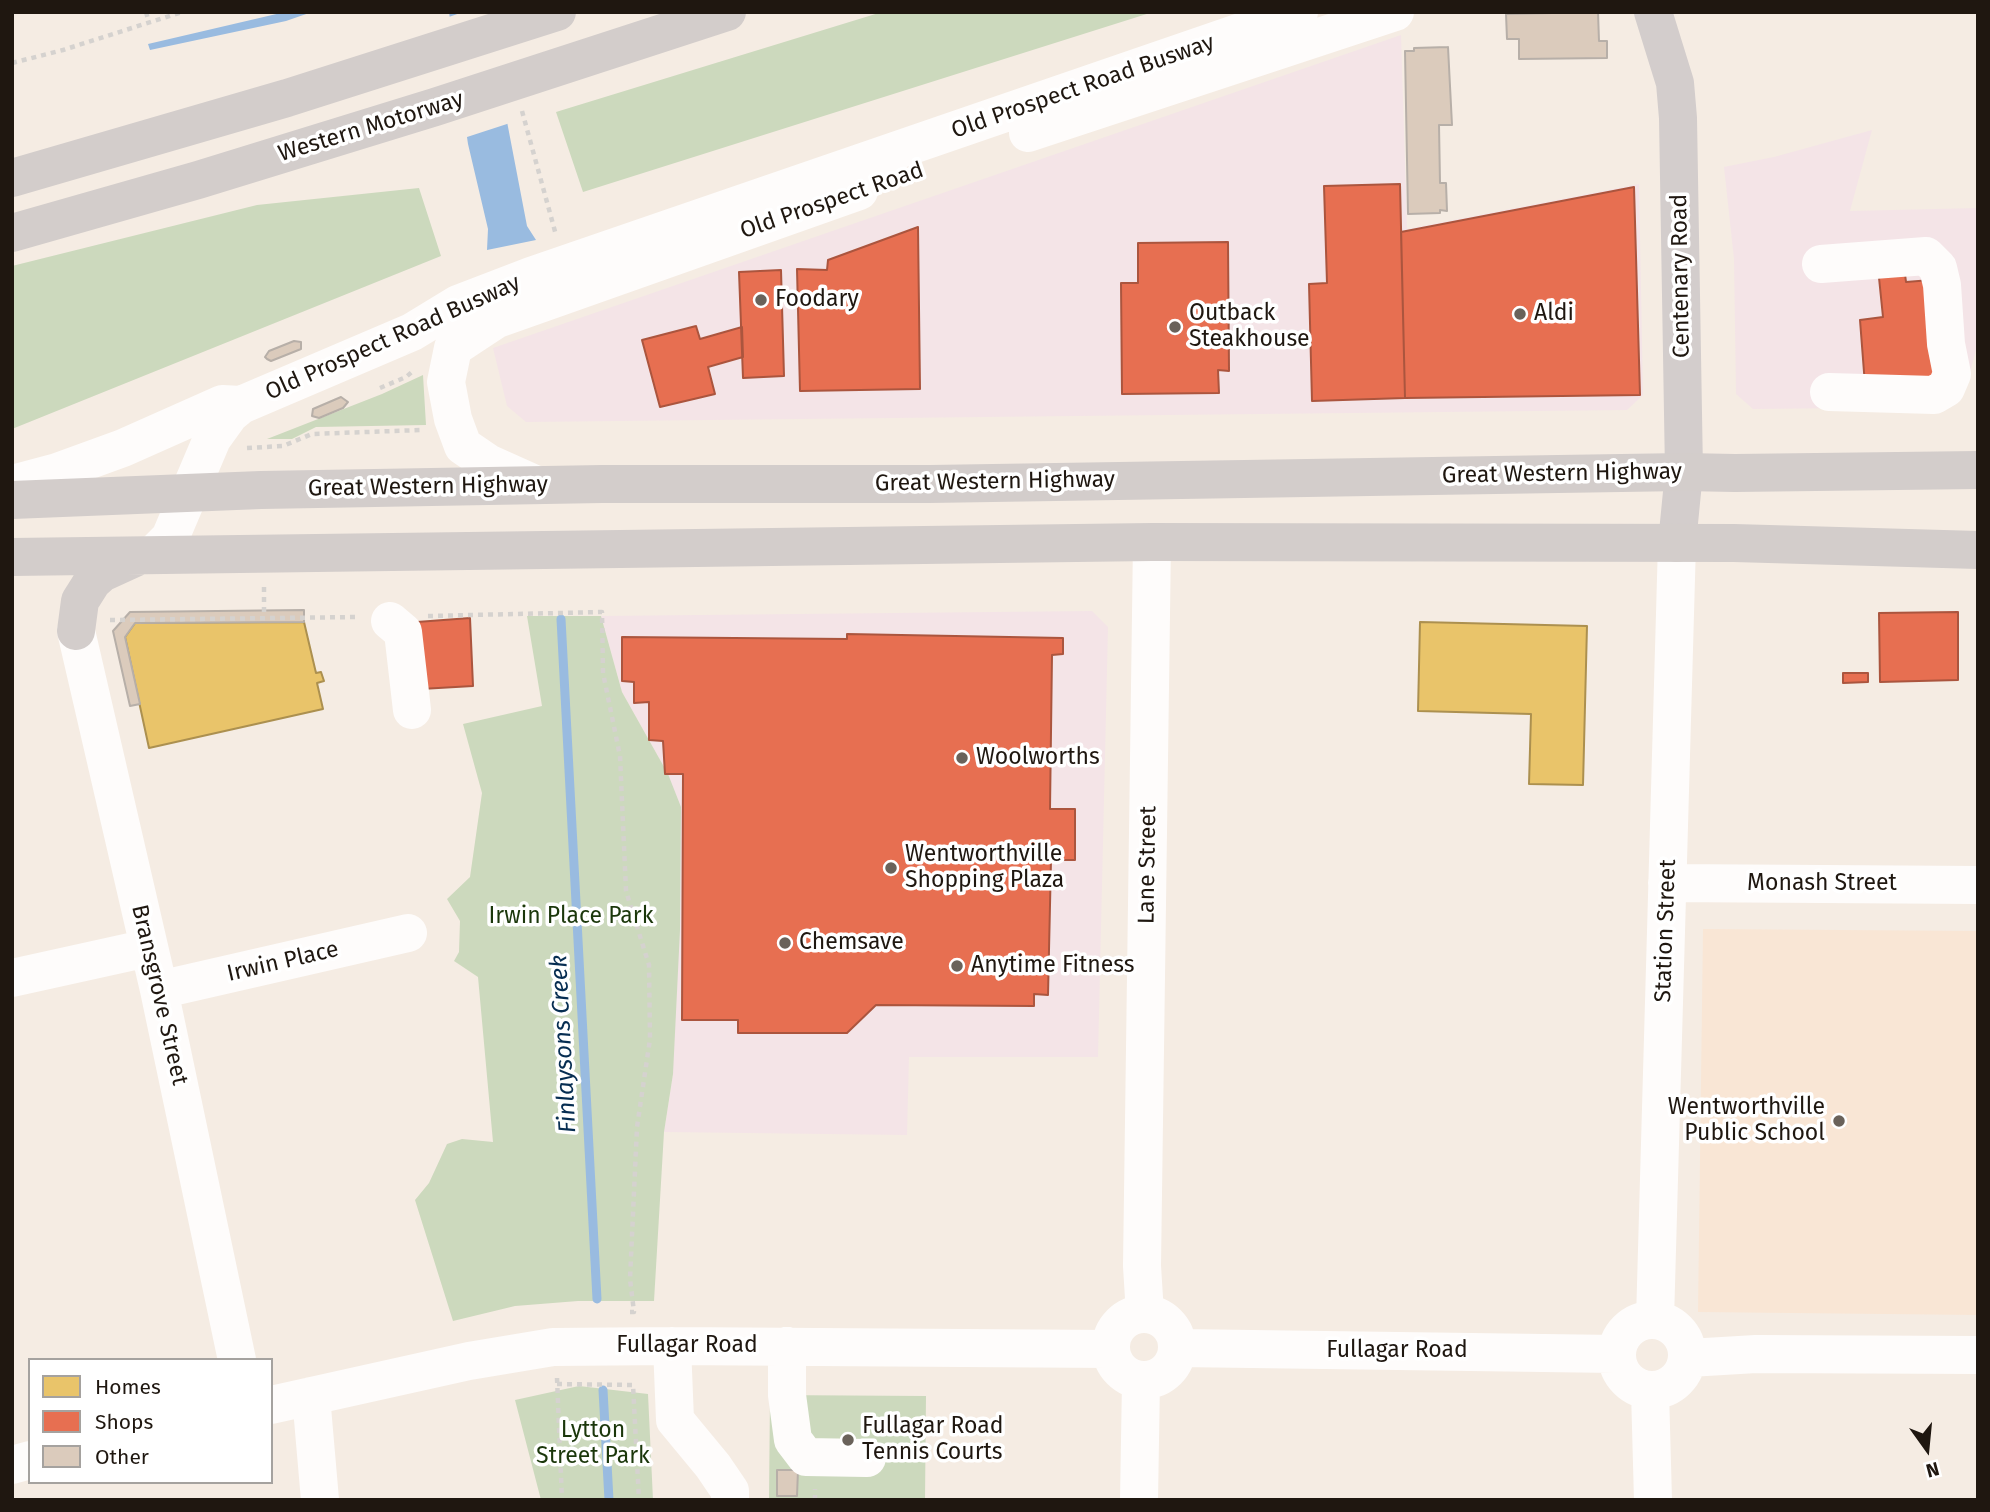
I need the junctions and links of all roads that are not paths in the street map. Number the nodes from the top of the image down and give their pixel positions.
1 (727, 12) edge
2 (1299, 12) edge
3 (1395, 12) edge
4 (1653, 12) edge
5 (543, 17) edge
6 (12, 177) edge
7 (12, 233) edge
8 (1821, 264) dead end
9 (1829, 392) dead end
10 (242, 405) junction
11 (1978, 470) edge
12 (1684, 472) junction
13 (12, 484) edge
14 (537, 485) junction
15 (190, 494) junction
16 (12, 500) edge
17 (1152, 542) junction
18 (1677, 543) junction
19 (1978, 551) edge
20 (150, 553) junction
21 (12, 557) edge
22 (390, 621) dead end
23 (89, 626) joint
24 (412, 710) dead end
25 (1667, 883) junction
26 (1978, 885) edge
27 (408, 933) dead end
28 (148, 948) junction
29 (12, 978) edge
30 (159, 990) junction
31 (1145, 1314) junction
32 (1655, 1320) junction
33 (672, 1346) junction
34 (787, 1346) junction
35 (1179, 1348) junction
36 (1110, 1349) junction
37 (1616, 1354) junction
38 (1978, 1355) edge
39 (237, 1358) edge
40 (1689, 1358) junction
41 (1141, 1381) junction
42 (1650, 1391) junction
43 (311, 1396) junction
44 (273, 1405) edge
45 (867, 1458) dead end
46 (320, 1500) edge
47 (730, 1500) edge
48 (1139, 1500) edge
49 (1653, 1500) edge

1 - 7 highway, Western Motorway
2 - 10 street, Old Prospect Road Busway
3 - 14 street, Old Prospect Road
4 - 12 main road, Centenary Road
5 - 6 highway
8 - 9 street
10 - 13 street, Old Prospect Road Busway
10 - 15 street, Old Prospect Road Busway
11 - 12 highway, Great Western Highway
12 - 14 highway, Great Western Highway
12 - 18 main road, Centenary Road
14 - 15 highway, Great Western Highway
15 - 16 highway, Great Western Highway
15 - 20 street, Old Prospect Road Busway
17 - 18 highway
17 - 20 highway
17 - 31 street, Lane Street
18 - 19 highway
18 - 25 street, Station Street
20 - 21 highway
20 - 23 highway
22 - 24 street
23 - 28 street, Bransgrove Street
25 - 26 street, Monash Street
25 - 32 street, Station Street
27 - 30 street, Irwin Place
28 - 29 street
28 - 30 street, Bransgrove Street
30 - 39 street, Bransgrove Street
31 - 35 street
31 - 36 street
32 - 37 street
32 - 40 street
33 - 34 street, Fullagar Road
33 - 43 street, Fullagar Road
33 - 47 street
34 - 36 street, Fullagar Road
34 - 45 street
35 - 37 street, Fullagar Road
35 - 41 street
36 - 41 street
37 - 42 street
38 - 40 street
40 - 42 street
41 - 48 street
42 - 49 street
43 - 44 street, Fullagar Road
43 - 46 street

